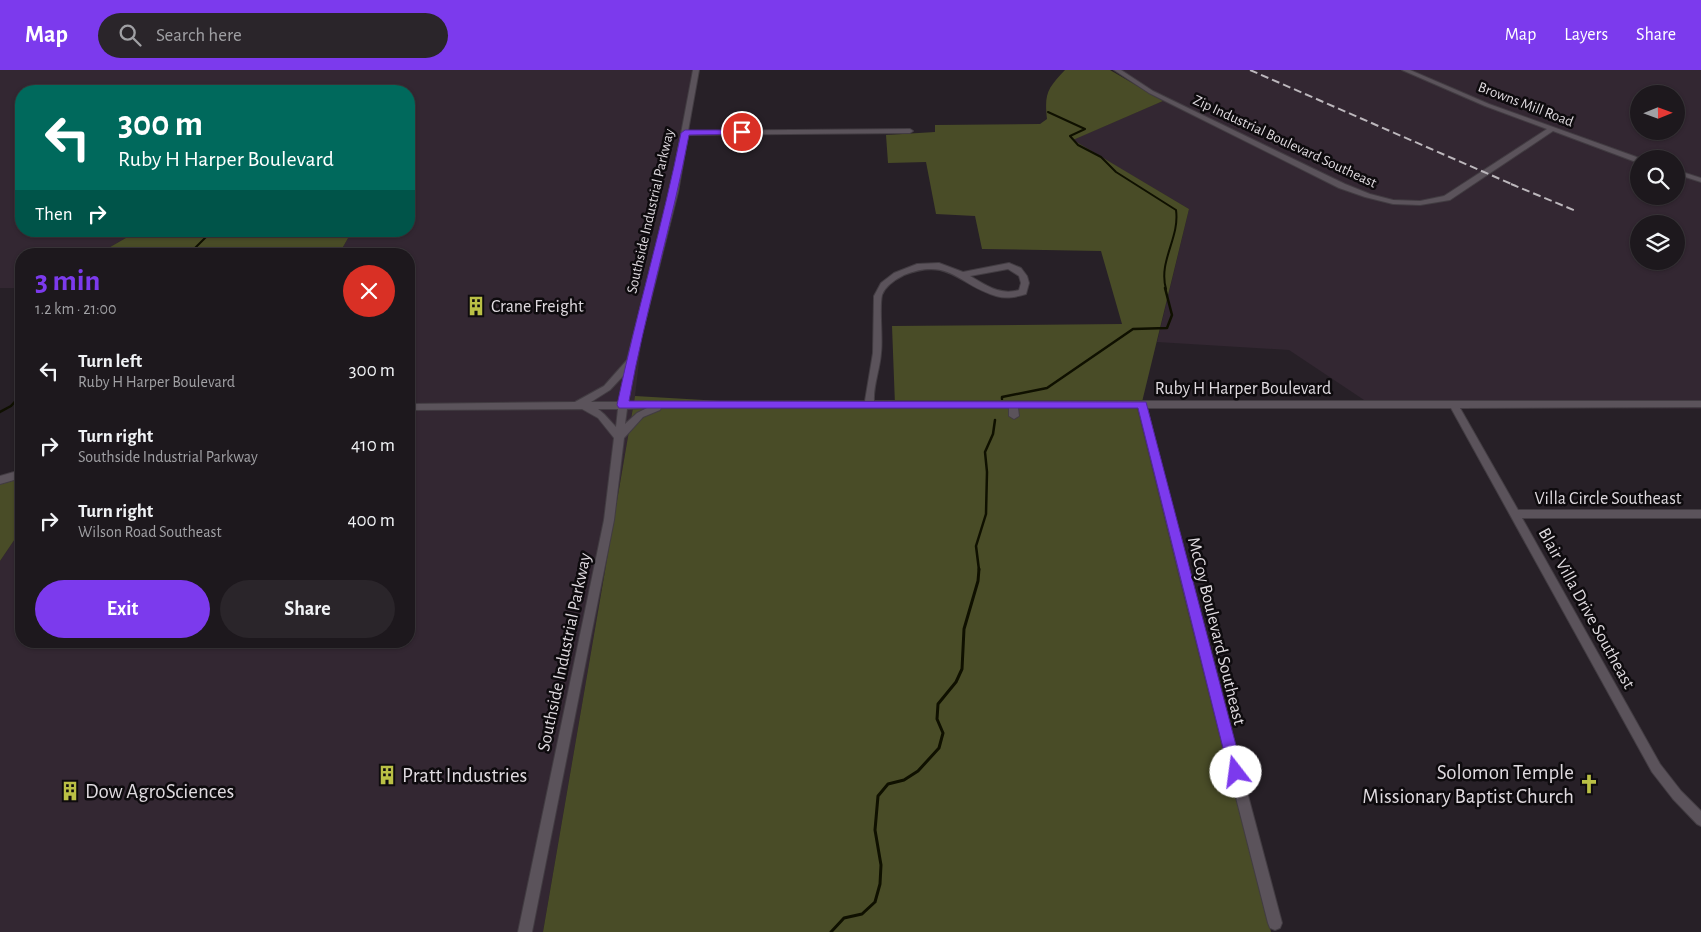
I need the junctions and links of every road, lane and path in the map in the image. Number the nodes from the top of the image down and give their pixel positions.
1 (696, 70) edge
2 (1117, 70) edge
3 (1405, 70) edge
4 (1551, 129) junction
5 (910, 131) dead end
6 (685, 133) junction
7 (1630, 157) edge
8 (1685, 175) edge
9 (1701, 180) edge
10 (962, 275) junction
11 (632, 358) junction
12 (871, 404) junction
13 (1701, 404) edge
14 (623, 405) junction
15 (666, 405) junction
16 (1012, 405) junction
17 (1142, 405) junction
18 (1454, 405) junction
19 (576, 406) junction
20 (415, 407) edge
21 (1014, 416) dead end
22 (619, 437) junction
23 (15, 476) edge
24 (0, 480) edge
25 (1515, 514) junction
26 (1701, 514) edge
27 (1701, 820) edge
28 (1275, 923) dead end
29 (525, 932) edge

1 - 6 street, Southside Industrial Parkway
2 - 4 street, Zip Industrial Boulevard Southeast
3 - 4 street, Browns Mill Road
4 - 7 street, Browns Mill Road
5 - 6 street
6 - 11 street, Southside Industrial Parkway
8 - 9 street
10 - 10 street
10 - 12 street
11 - 14 street, Southside Industrial Parkway
11 - 19 street, Southside Industrial Parkway
12 - 15 street, Ruby H Harper Boulevard
12 - 16 street, Ruby H Harper Boulevard
13 - 18 street, Ruby H Harper Boulevard
14 - 15 street, Ruby H Harper Boulevard
14 - 19 street, Ruby H Harper Boulevard
14 - 22 street, Southside Industrial Parkway
15 - 22 street
16 - 17 street, Ruby H Harper Boulevard
16 - 21 street
17 - 18 street, Ruby H Harper Boulevard
17 - 28 street, McCoy Boulevard Southeast
18 - 25 street, Blair Villa Drive Southeast
19 - 20 street, Ruby H Harper Boulevard
19 - 22 street, Ruby H Harper Boulevard
22 - 29 street, Southside Industrial Parkway
23 - 24 street
25 - 26 street, Villa Circle Southeast
25 - 27 street, Blair Villa Drive Southeast

